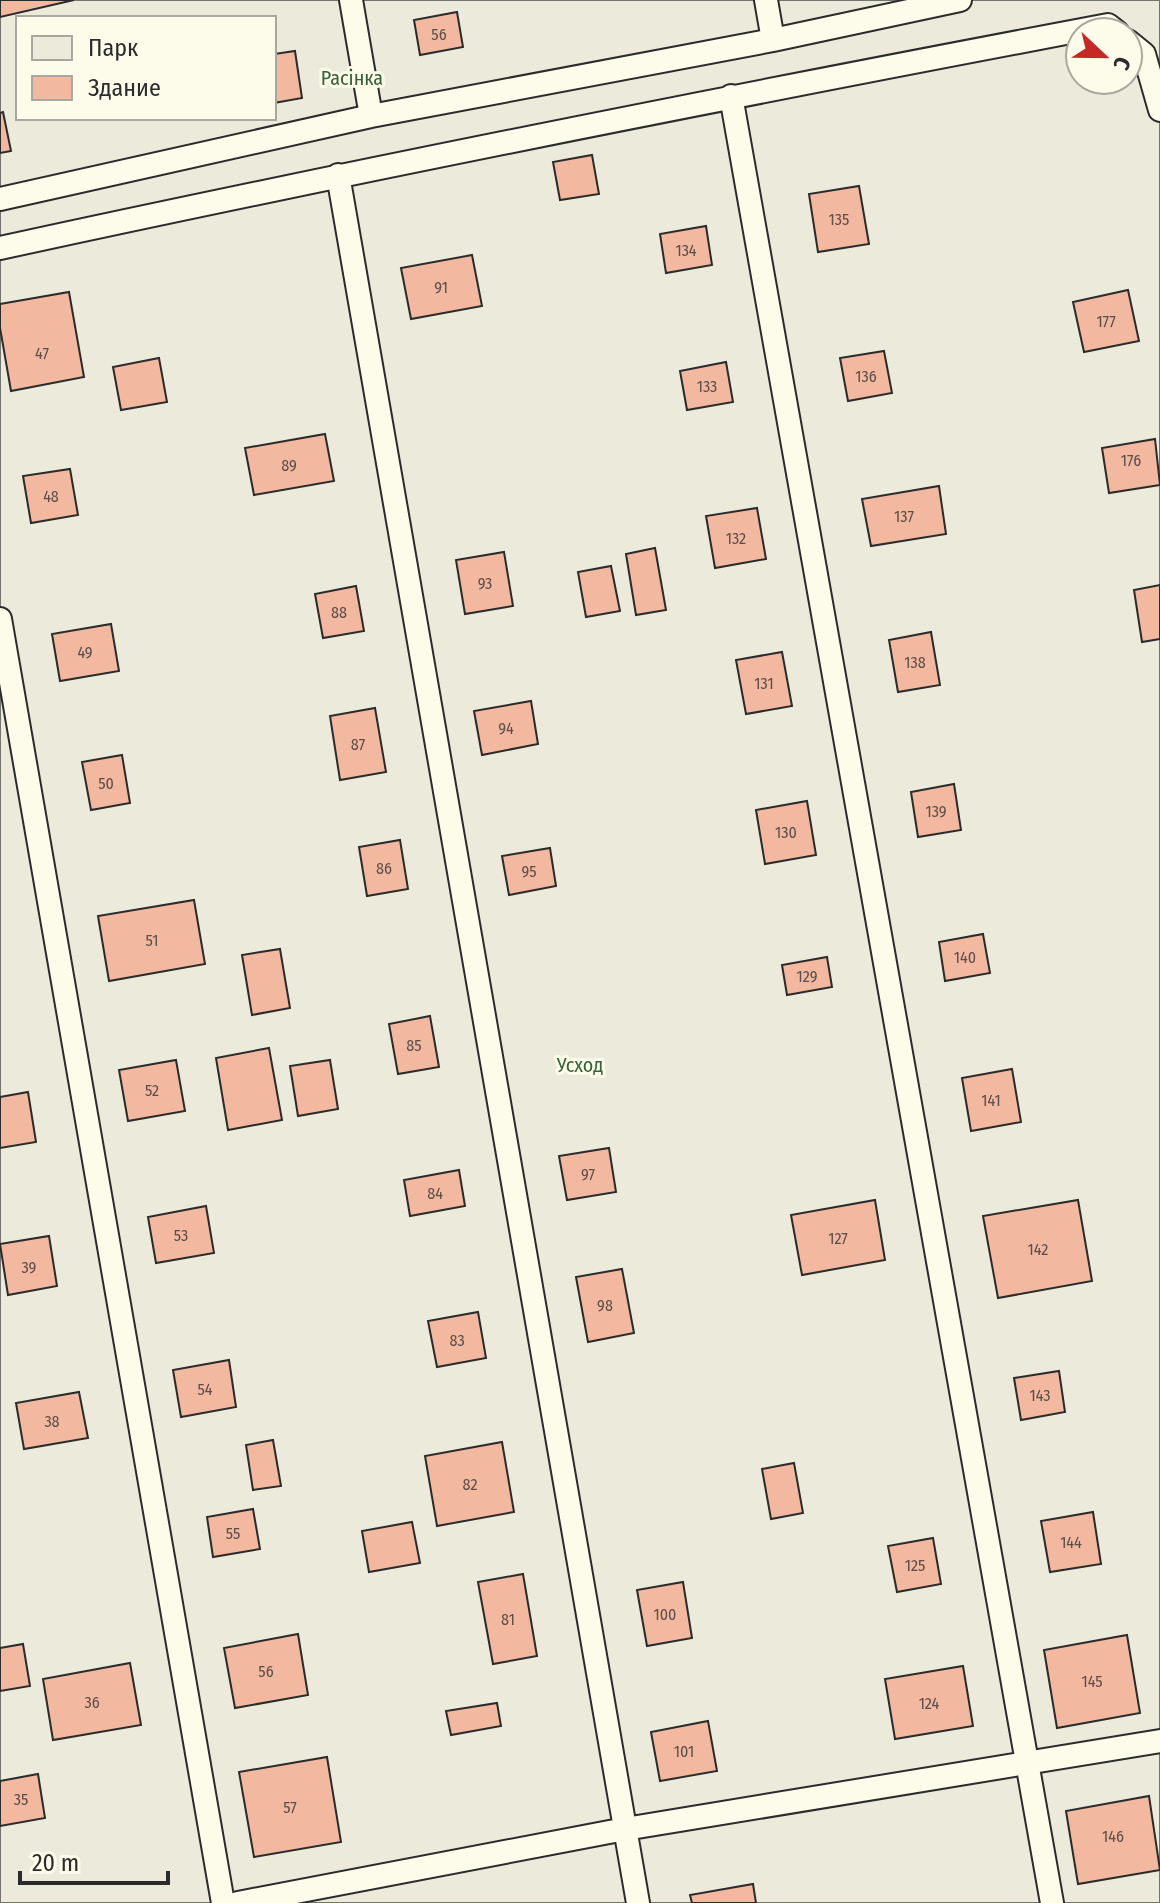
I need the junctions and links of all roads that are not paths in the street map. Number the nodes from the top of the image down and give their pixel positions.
1 (351, 0) edge
2 (766, 0) edge
3 (960, 0) edge
4 (1064, 33) edge
5 (773, 40) junction
6 (1144, 54) edge
7 (731, 96) junction
8 (1160, 110) edge
9 (371, 116) junction
10 (338, 175) junction
11 (0, 199) edge
12 (0, 248) edge
13 (0, 619) edge
14 (1160, 1741) edge
15 (1028, 1764) junction
16 (625, 1829) junction
17 (223, 1903) edge
18 (238, 1903) edge
19 (638, 1903) edge
20 (1052, 1903) edge

1 - 9 lane
2 - 5 lane
3 - 5 lane
4 - 7 lane
5 - 9 lane
6 - 8 lane
7 - 10 lane
7 - 15 lane
9 - 11 lane
10 - 12 lane
10 - 16 lane
13 - 17 lane
14 - 15 lane
15 - 16 lane
15 - 20 lane
16 - 18 lane
16 - 19 lane

